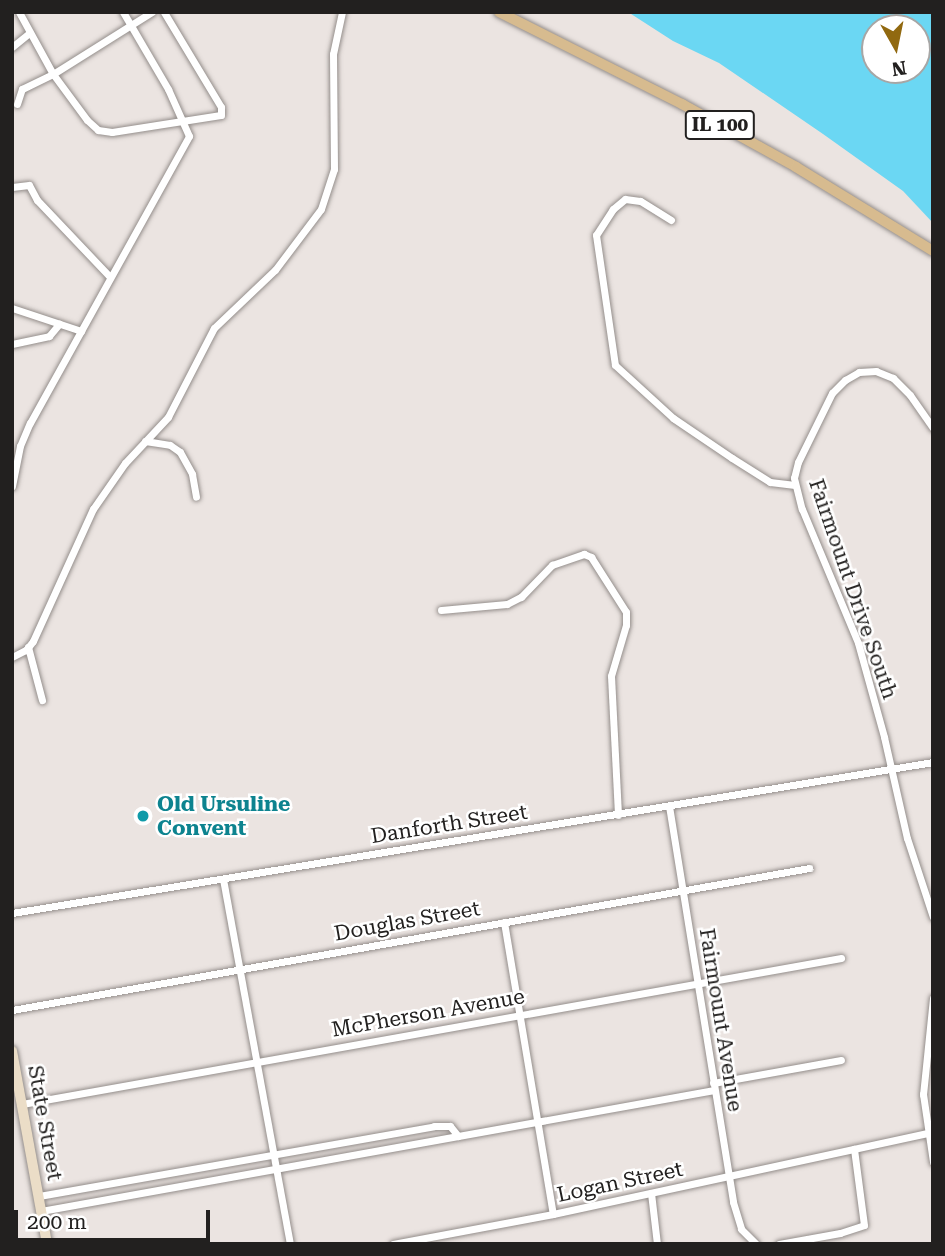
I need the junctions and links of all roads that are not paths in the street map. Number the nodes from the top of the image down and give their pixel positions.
1 (19, 12) edge
2 (123, 12) edge
3 (152, 12) edge
4 (164, 12) edge
5 (342, 12) edge
6 (499, 12) edge
7 (130, 25) junction
8 (29, 33) junction
9 (12, 47) edge
10 (53, 74) junction
11 (17, 104) dead end
12 (184, 122) junction
13 (12, 187) edge
14 (671, 220) dead end
15 (933, 251) edge
16 (110, 276) junction
17 (12, 308) edge
18 (59, 324) junction
19 (81, 331) junction
20 (12, 344) edge
21 (933, 428) edge
22 (145, 441) junction
23 (795, 485) junction
24 (12, 486) edge
25 (196, 498) dead end
26 (441, 610) dead end
27 (28, 647) junction
28 (12, 657) edge
29 (42, 700) dead end
30 (933, 762) edge
31 (891, 770) junction
32 (669, 806) junction
33 (618, 815) junction
34 (808, 868) dead end
35 (223, 878) junction
36 (683, 890) junction
37 (931, 909) edge
38 (12, 914) edge
39 (933, 917) edge
40 (504, 922) junction
41 (841, 958) dead end
42 (239, 969) junction
43 (697, 983) junction
44 (933, 998) edge
45 (12, 1010) edge
46 (520, 1014) junction
47 (12, 1051) edge
48 (841, 1060) dead end
49 (256, 1062) junction
50 (714, 1086) junction
51 (16, 1092) edge
52 (22, 1104) junction
53 (539, 1122) junction
54 (930, 1133) edge
55 (458, 1136) junction
56 (854, 1149) junction
57 (273, 1154) junction
58 (933, 1162) edge
59 (275, 1168) junction
60 (729, 1177) junction
61 (86, 1187) junction
62 (650, 1193) junction
63 (39, 1196) junction
64 (89, 1203) junction
65 (41, 1211) junction
66 (553, 1214) junction
67 (47, 1244) edge
68 (289, 1244) edge
69 (393, 1244) edge
70 (657, 1244) edge
71 (756, 1244) edge
72 (779, 1244) edge

1 - 8 street
2 - 7 street
3 - 7 street
4 - 12 street
5 - 22 street
6 - 15 main road, IL 100
7 - 10 street
7 - 12 street
8 - 9 street
8 - 10 street
10 - 11 street
10 - 12 street
12 - 16 street
13 - 16 street
14 - 23 street
16 - 19 street
17 - 18 street
18 - 19 street
18 - 20 street
19 - 24 street
21 - 23 street, Fairmount Drive South
22 - 25 street
22 - 27 street
23 - 31 street, Fairmount Drive South
26 - 33 street
27 - 28 street
27 - 29 street
30 - 31 street, Danforth Street
31 - 32 street, Danforth Street
31 - 37 street, Fairmount Drive South
32 - 33 street, Danforth Street
32 - 36 street, Fairmount Avenue
33 - 35 street, Danforth Street
34 - 36 street, Douglas Street
35 - 38 street, Danforth Street
35 - 42 street
36 - 40 street, Douglas Street
36 - 43 street, Fairmount Avenue
37 - 39 street, Fairmount Drive South
40 - 42 street, Douglas Street
40 - 46 street
41 - 43 street, McPherson Avenue
42 - 45 street, Douglas Street
42 - 49 street
43 - 46 street, McPherson Avenue
43 - 50 street, Fairmount Avenue
44 - 54 street
46 - 49 street, McPherson Avenue
46 - 53 street
47 - 51 street, State Street
48 - 50 street
49 - 52 street, McPherson Avenue
49 - 57 street
50 - 53 street
50 - 60 street, Fairmount Avenue
51 - 52 street, State Street
52 - 63 street, State Street
53 - 55 street
53 - 66 street
54 - 56 street, Logan Street
54 - 58 street
55 - 57 street
55 - 59 street
56 - 60 street, Logan Street
56 - 72 street
57 - 59 street
57 - 61 street
59 - 64 street
59 - 68 street
60 - 62 street, Logan Street
60 - 71 street, Fairmount Avenue
61 - 63 street
61 - 64 street
62 - 66 street, Logan Street
62 - 70 street
63 - 65 street, State Street
64 - 65 street
65 - 67 street, State Street
66 - 69 street, Logan Street

